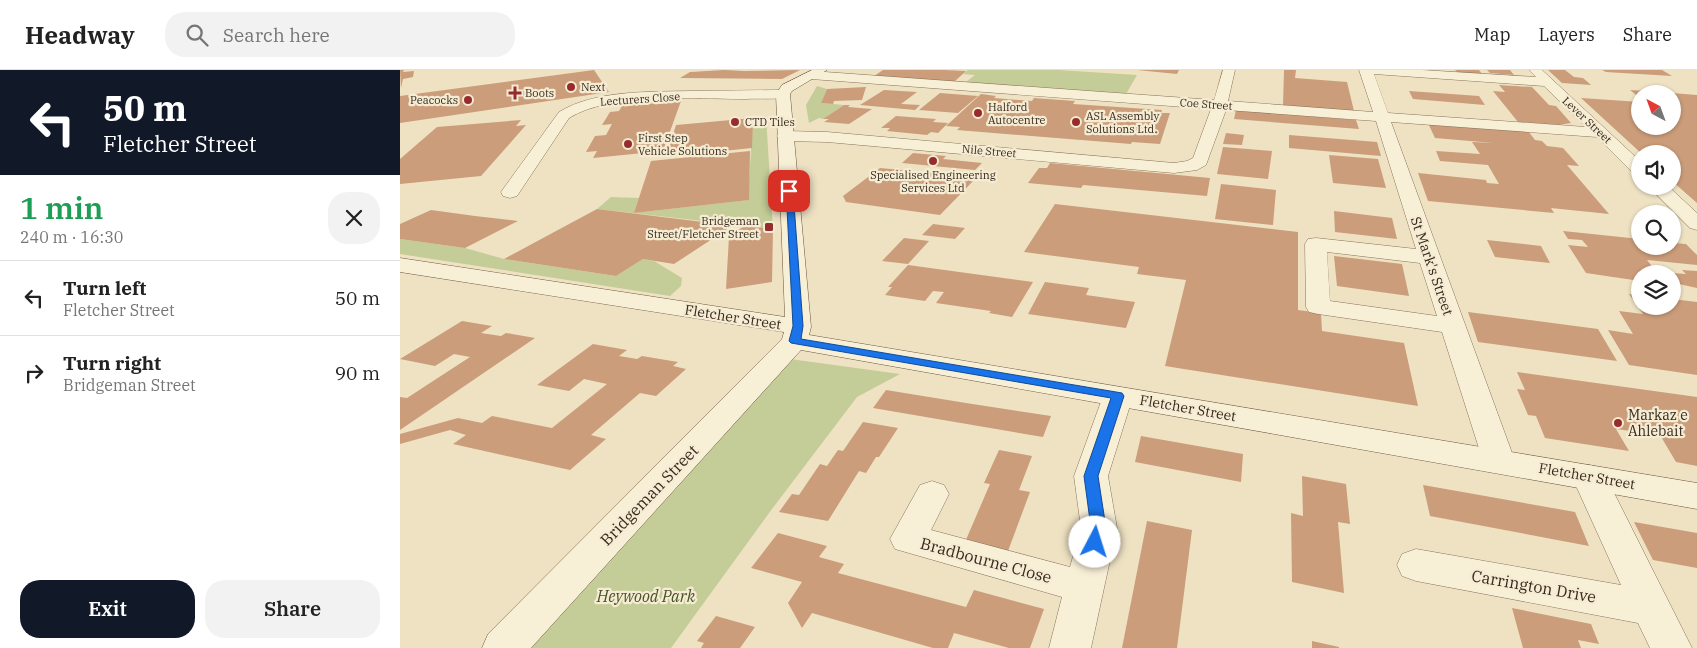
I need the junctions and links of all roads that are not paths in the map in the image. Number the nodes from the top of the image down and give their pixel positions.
1 (1229, 70) edge
2 (1366, 70) edge
3 (1535, 70) edge
4 (816, 73) edge
5 (1546, 82) junction
6 (783, 94) junction
7 (1220, 105) junction
8 (1381, 117) junction
9 (1601, 133) junction
10 (785, 136) junction
11 (1631, 161) edge
12 (510, 192) dead end
13 (1666, 195) edge
14 (1697, 224) edge
15 (1430, 257) junction
16 (400, 265) edge
17 (1453, 326) junction
18 (796, 334) junction
19 (1118, 396) junction
20 (1499, 461) junction
21 (1590, 477) junction
22 (932, 494) dead end
23 (1697, 496) edge
24 (1416, 565) dead end
25 (1085, 587) junction
26 (1652, 608) junction
27 (503, 648) edge
28 (1070, 648) edge
29 (1671, 648) edge

1 - 7 street
2 - 5 street
2 - 8 street, St Mark's Street
3 - 5 street, Lever Street
4 - 6 street
4 - 7 street, Coe Street
5 - 9 street, Lever Street
6 - 10 street
6 - 12 street, Lecturers Close
7 - 8 street, Coe Street
7 - 10 street, Nile Street
8 - 9 street, Coe Street
8 - 15 street, St Mark's Street
9 - 11 street, Lever Street
10 - 18 street
13 - 14 street
15 - 17 street, St Mark's Street
15 - 17 street
16 - 18 street, Fletcher Street
17 - 20 street, St Mark's Street
18 - 19 street, Fletcher Street
18 - 27 street, Bridgeman Street
19 - 20 street, Fletcher Street
19 - 25 street
20 - 21 street, Fletcher Street
21 - 23 street, Fletcher Street
21 - 26 street
22 - 25 street, Bradbourne Close
24 - 26 street, Carrington Drive
25 - 28 street
26 - 29 street

